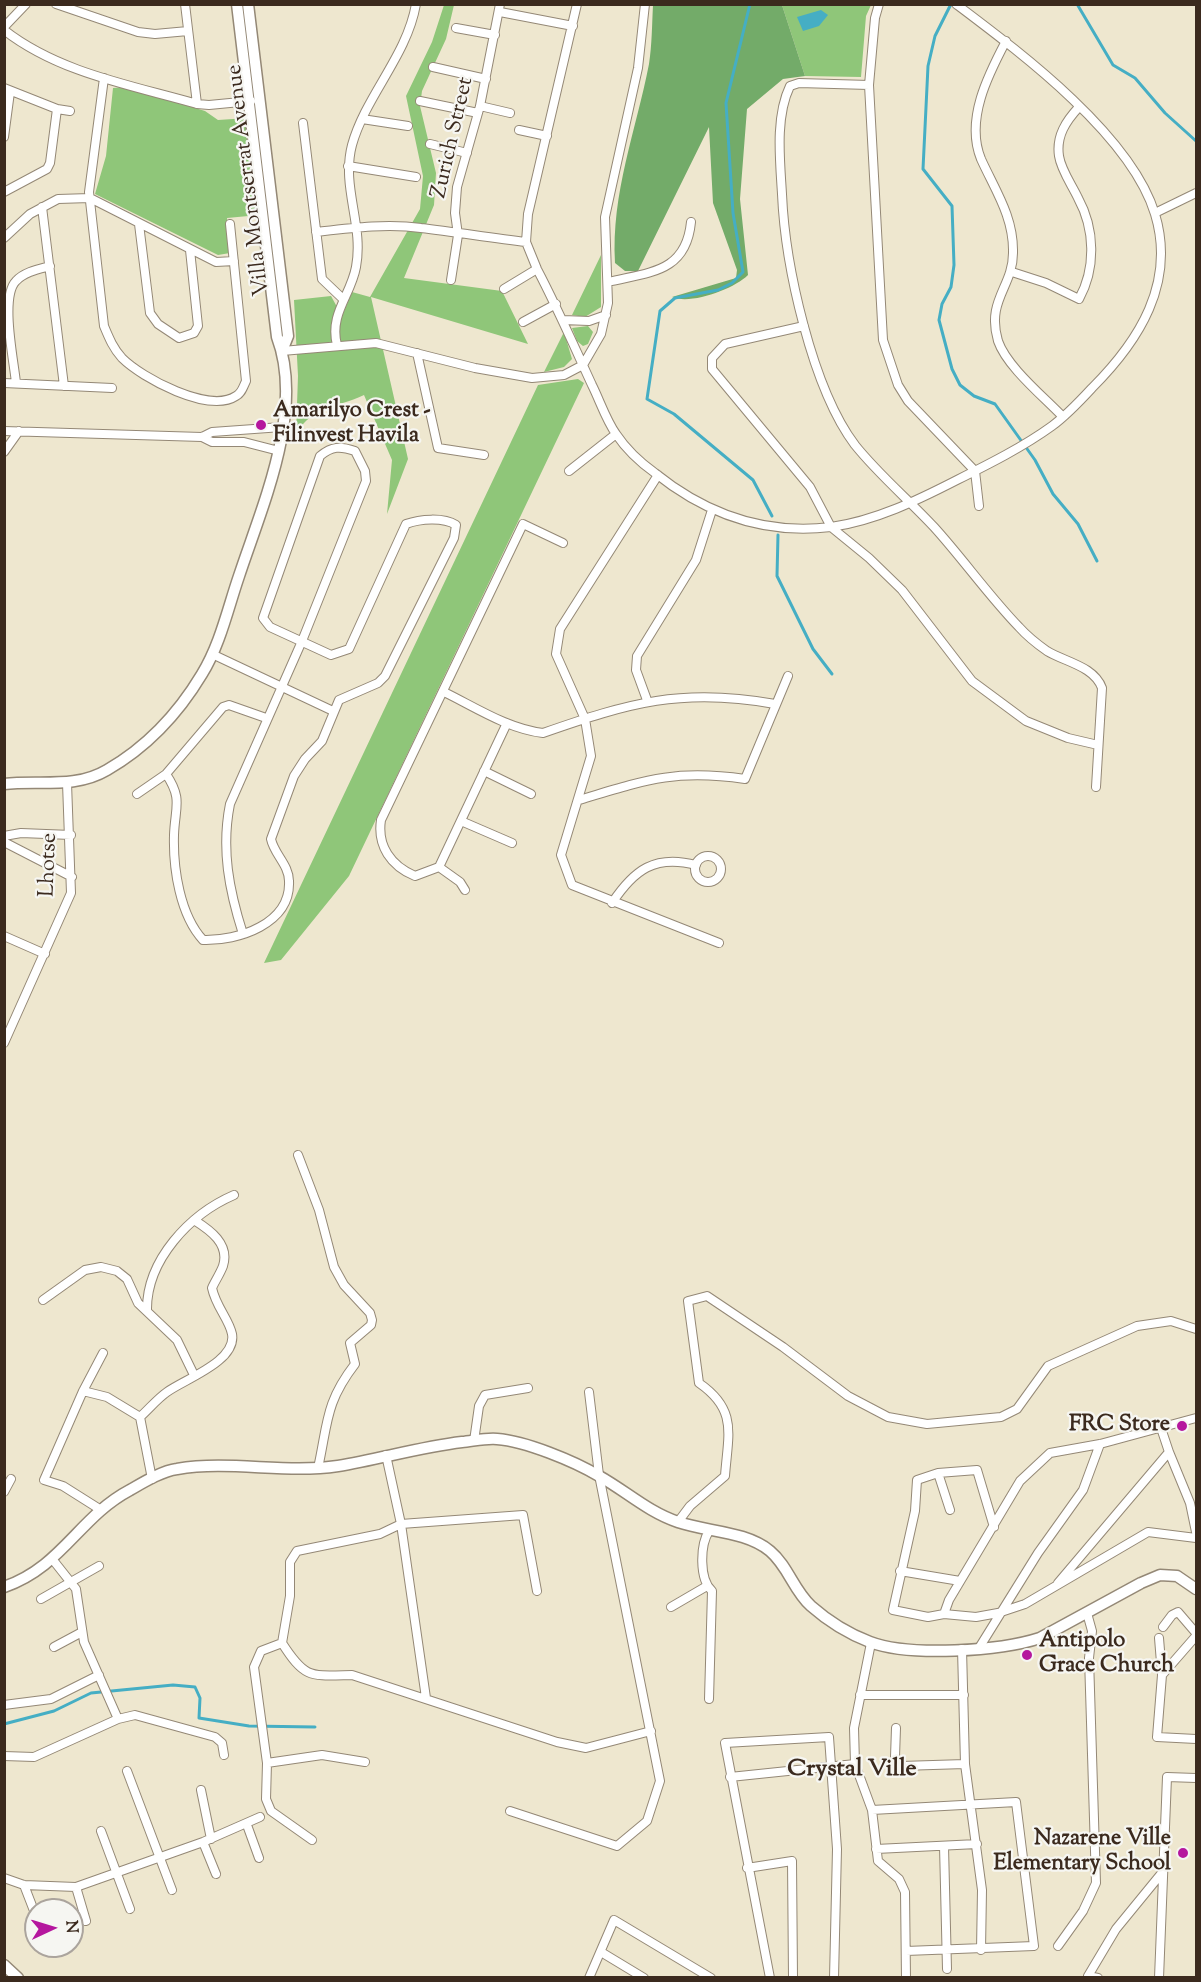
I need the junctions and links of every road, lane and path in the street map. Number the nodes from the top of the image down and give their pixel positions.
1 (26, 4) edge
2 (56, 4) edge
3 (185, 4) edge
4 (237, 4) edge
5 (248, 4) edge
6 (416, 4) edge
7 (577, 4) edge
8 (645, 4) edge
9 (879, 4) edge
10 (956, 4) edge
11 (500, 8) edge
12 (573, 26) junction
13 (4, 28) edge
14 (456, 28) dead end
15 (188, 31) junction
16 (495, 34) junction
17 (1006, 41) junction
18 (433, 67) dead end
19 (104, 78) junction
20 (486, 79) junction
21 (869, 85) junction
22 (7, 90) edge
23 (255, 101) junction
24 (420, 101) dead end
25 (197, 104) junction
26 (1079, 107) junction
27 (57, 109) junction
28 (479, 110) junction
29 (70, 111) dead end
30 (510, 114) dead end
31 (362, 119) junction
32 (303, 123) dead end
33 (408, 126) dead end
34 (519, 130) dead end
35 (547, 136) junction
36 (4, 137) edge
37 (430, 144) dead end
38 (467, 153) junction
39 (348, 166) junction
40 (416, 177) dead end
41 (4, 179) edge
42 (7, 190) edge
43 (1197, 193) edge
44 (90, 198) junction
45 (42, 207) junction
46 (1155, 213) junction
47 (691, 222) dead end
48 (139, 224) junction
49 (230, 224) dead end
50 (356, 227) junction
51 (316, 232) junction
52 (458, 235) junction
53 (4, 238) edge
54 (526, 242) junction
55 (190, 250) junction
56 (234, 261) junction
57 (50, 266) junction
58 (537, 268) junction
59 (1012, 272) junction
60 (451, 280) dead end
61 (608, 282) junction
62 (504, 289) dead end
63 (343, 299) junction
64 (556, 304) junction
65 (606, 315) junction
66 (563, 320) junction
67 (523, 322) dead end
68 (804, 326) junction
69 (338, 345) junction
70 (282, 351) junction
71 (417, 353) junction
72 (583, 365) junction
73 (4, 382) edge
74 (16, 383) junction
75 (64, 386) junction
76 (112, 388) dead end
77 (1063, 417) junction
78 (282, 427) junction
79 (4, 431) edge
80 (19, 431) junction
81 (616, 434) junction
82 (202, 437) junction
83 (279, 451) junction
84 (4, 452) edge
85 (484, 455) dead end
86 (569, 471) dead end
87 (975, 471) junction
88 (658, 475) junction
89 (910, 503) junction
90 (979, 506) dead end
91 (712, 510) junction
92 (831, 526) junction
93 (563, 543) dead end
94 (302, 641) junction
95 (212, 654) junction
96 (788, 676) dead end
97 (281, 686) junction
98 (444, 692) junction
99 (647, 700) junction
100 (775, 704) junction
101 (333, 711) junction
102 (266, 718) junction
103 (585, 718) junction
104 (507, 723) junction
105 (1098, 746) junction
106 (484, 771) junction
107 (166, 774) junction
108 (67, 783) junction
109 (4, 784) edge
110 (1096, 787) dead end
111 (137, 794) dead end
112 (531, 794) dead end
113 (579, 800) junction
114 (461, 820) junction
115 (71, 835) junction
116 (4, 836) edge
117 (4, 842) edge
118 (512, 843) dead end
119 (696, 866) dead end
120 (439, 867) junction
121 (72, 877) junction
122 (465, 890) dead end
123 (612, 903) junction
124 (243, 934) junction
125 (4, 936) edge
126 (719, 943) dead end
127 (45, 954) junction
128 (8, 1028) edge
129 (4, 1043) edge
130 (298, 1155) dead end
131 (234, 1195) dead end
132 (194, 1220) junction
133 (43, 1300) dead end
134 (147, 1311) junction
135 (1197, 1329) edge
136 (103, 1353) dead end
137 (194, 1375) junction
138 (528, 1388) dead end
139 (83, 1391) junction
140 (589, 1392) dead end
141 (140, 1417) junction
142 (1197, 1418) edge
143 (1161, 1428) junction
144 (474, 1441) junction
145 (1100, 1444) junction
146 (1169, 1452) junction
147 (386, 1455) junction
148 (318, 1467) junction
149 (938, 1473) junction
150 (599, 1475) junction
151 (11, 1479) dead end
152 (152, 1479) junction
153 (4, 1492) edge
154 (101, 1510) junction
155 (951, 1510) dead end
156 (678, 1522) junction
157 (401, 1524) junction
158 (994, 1527) junction
159 (709, 1531) junction
160 (1197, 1532) edge
161 (1197, 1538) edge
162 (53, 1560) junction
163 (99, 1566) dead end
164 (900, 1571) junction
165 (960, 1581) junction
166 (72, 1582) junction
167 (707, 1586) junction
168 (4, 1587) edge
169 (1053, 1589) junction
170 (1197, 1590) edge
171 (537, 1591) dead end
172 (41, 1599) dead end
173 (671, 1607) dead end
174 (998, 1613) junction
175 (1088, 1613) junction
176 (944, 1614) junction
177 (1163, 1627) dead end
178 (82, 1632) junction
179 (1197, 1635) edge
180 (1158, 1638) dead end
181 (282, 1643) junction
182 (871, 1643) junction
183 (54, 1647) dead end
184 (979, 1648) junction
185 (962, 1649) junction
186 (99, 1675) junction
187 (1162, 1675) junction
188 (860, 1695) junction
189 (964, 1695) junction
190 (426, 1698) junction
191 (709, 1699) dead end
192 (4, 1705) edge
193 (118, 1719) junction
194 (896, 1728) dead end
195 (651, 1731) junction
196 (1197, 1739) edge
197 (224, 1755) dead end
198 (4, 1756) edge
199 (365, 1762) dead end
200 (267, 1763) junction
201 (855, 1764) junction
202 (965, 1764) junction
203 (831, 1767) junction
204 (127, 1771) dead end
205 (730, 1777) junction
206 (1197, 1778) edge
207 (201, 1791) dead end
208 (970, 1805) junction
209 (872, 1810) junction
210 (510, 1811) dead end
211 (260, 1817) dead end
212 (246, 1825) junction
213 (101, 1831) dead end
214 (312, 1840) dead end
215 (207, 1841) junction
216 (977, 1844) junction
217 (944, 1846) junction
218 (876, 1849) junction
219 (160, 1857) junction
220 (259, 1858) dead end
221 (747, 1868) junction
222 (117, 1872) junction
223 (216, 1874) dead end
224 (1161, 1874) junction
225 (4, 1878) edge
226 (24, 1885) junction
227 (76, 1887) junction
228 (172, 1890) dead end
229 (29, 1898) edge
230 (130, 1909) dead end
231 (86, 1921) dead end
232 (1058, 1946) dead end
233 (946, 1950) junction
234 (981, 1950) junction
235 (906, 1951) junction
236 (601, 1952) junction
237 (4, 1965) edge
238 (946, 1969) dead end
239 (18, 1977) edge
240 (590, 1977) edge
241 (644, 1977) edge
242 (711, 1977) edge
243 (770, 1977) edge
244 (793, 1977) edge
245 (834, 1977) edge
246 (906, 1977) edge
247 (1098, 1977) edge
248 (1159, 1977) edge

1 - 13 street
2 - 15 street
3 - 15 street
4 - 23 street, Villa Montserrat Avenue
5 - 23 street, Villa Montserrat Avenue
6 - 31 street
7 - 12 street
8 - 61 street
9 - 21 street
10 - 17 street
11 - 12 street
11 - 16 street, Zurich Street
12 - 35 street
13 - 19 street
14 - 16 street
15 - 25 street
16 - 20 street, Zurich Street
17 - 26 street
17 - 59 street
18 - 20 street
19 - 25 street
19 - 44 street
20 - 28 street, Zurich Street
21 - 68 street
21 - 87 street
22 - 27 street
22 - 36 street
23 - 25 street
23 - 70 street, Villa Montserrat Avenue
24 - 28 street
26 - 46 street
26 - 59 street
27 - 29 street
27 - 42 street
28 - 30 street
28 - 38 street, Zurich Street
31 - 33 street
31 - 39 street
32 - 51 street
34 - 35 street
35 - 54 street
37 - 38 street
38 - 52 street, Zurich Street
39 - 40 street
39 - 50 street
41 - 42 street
43 - 46 street
44 - 45 street
44 - 48 street
44 - 56 street
45 - 53 street
45 - 57 street
46 - 77 street
47 - 61 street
48 - 55 street
48 - 55 street
49 - 56 street
50 - 51 street
50 - 52 street
50 - 63 street
51 - 63 street
52 - 54 street
52 - 60 street, Zurich Street
54 - 58 street
55 - 56 street
57 - 74 street
57 - 75 street
58 - 62 street
58 - 64 street
59 - 77 street
61 - 65 street
63 - 69 street
64 - 66 street
64 - 67 street
65 - 66 street
65 - 72 street
66 - 72 street
68 - 89 street
68 - 92 street
69 - 70 street
69 - 71 street
70 - 78 street, Villa Montserrat Avenue
71 - 72 street
71 - 85 street
72 - 81 street
73 - 74 street
74 - 75 street
75 - 76 street
77 - 87 street
78 - 82 street
78 - 83 street, Villa Montserrat Avenue
79 - 80 street
80 - 82 street
80 - 84 street
81 - 86 street
81 - 88 street
82 - 83 street
83 - 95 street, Villa Montserrat Avenue
87 - 89 street
87 - 90 street
88 - 91 street
88 - 103 street
89 - 92 street
89 - 105 street
91 - 92 street
91 - 99 street
92 - 105 street
93 - 98 street
94 - 94 street
94 - 97 street
94 - 101 street
95 - 97 street
95 - 108 street, Villa Montserrat Avenue
96 - 100 street
97 - 101 street
97 - 102 street
98 - 104 street
98 - 120 street
99 - 100 street
99 - 103 street
100 - 113 street
101 - 124 street
102 - 107 street
102 - 124 street
103 - 104 street
103 - 113 street
104 - 106 street
105 - 110 street
106 - 112 street
106 - 114 street
107 - 111 street
107 - 124 street
108 - 109 street, Villa Montserrat Avenue
108 - 115 street, Lhotse
113 - 123 street
114 - 118 street
114 - 120 street
115 - 116 street
115 - 121 street, Lhotse
117 - 121 street
119 - 123 street
120 - 122 street
121 - 127 street, Lhotse
123 - 126 street
125 - 127 street
127 - 128 street, Lhotse
128 - 129 street, Lhotse
130 - 148 street
131 - 132 street
132 - 134 street
132 - 137 street
133 - 134 street
134 - 137 street
135 - 156 street
136 - 139 street
137 - 141 street
138 - 144 street
139 - 141 street
139 - 154 street
140 - 150 street
141 - 152 street
142 - 143 street
143 - 145 street
143 - 146 street
144 - 147 street
144 - 150 street
145 - 158 street
145 - 174 street
146 - 160 street
146 - 169 street
147 - 148 street
147 - 157 street
148 - 152 street
149 - 155 street
149 - 158 street
149 - 164 street
150 - 156 street
150 - 195 street
151 - 153 street
152 - 154 street
154 - 162 street
156 - 159 street
157 - 171 street
157 - 181 street
157 - 190 street
158 - 165 street
159 - 167 street
159 - 182 street
161 - 169 street
162 - 166 street
162 - 168 street
163 - 166 street
164 - 165 street
164 - 176 street
165 - 176 street
166 - 172 street
166 - 178 street
167 - 173 street
167 - 191 street
169 - 174 street
170 - 175 street
174 - 176 street
174 - 184 street
175 - 184 street
175 - 232 street
177 - 179 street
178 - 183 street
178 - 186 street
179 - 187 street
180 - 187 street
181 - 190 street
181 - 200 street
182 - 185 street
182 - 188 street
184 - 185 street
185 - 189 street
186 - 192 street
186 - 193 street
187 - 196 street
188 - 189 street
188 - 201 street
189 - 202 street
190 - 195 street
193 - 197 street
193 - 198 street
194 - 202 street
195 - 210 street
199 - 200 street
200 - 214 street
201 - 203 street
201 - 209 street
202 - 208 street
203 - 205 street
203 - 205 street
203 - 245 street
204 - 219 street
205 - 221 street
206 - 224 street
207 - 215 street
208 - 209 street
208 - 216 street
208 - 234 street
209 - 218 street
211 - 212 street
212 - 215 street
212 - 220 street
213 - 222 street
215 - 219 street
215 - 223 street
216 - 217 street
216 - 234 street
217 - 218 street
217 - 233 street
218 - 235 street
219 - 222 street
219 - 228 street
221 - 243 street
221 - 244 street
222 - 227 street
222 - 230 street
224 - 247 street
224 - 248 street
225 - 226 street
226 - 227 street
226 - 229 street
227 - 231 street
233 - 234 street
233 - 235 street
233 - 238 street
235 - 246 street
236 - 240 street
236 - 241 street
236 - 242 street
237 - 239 street

